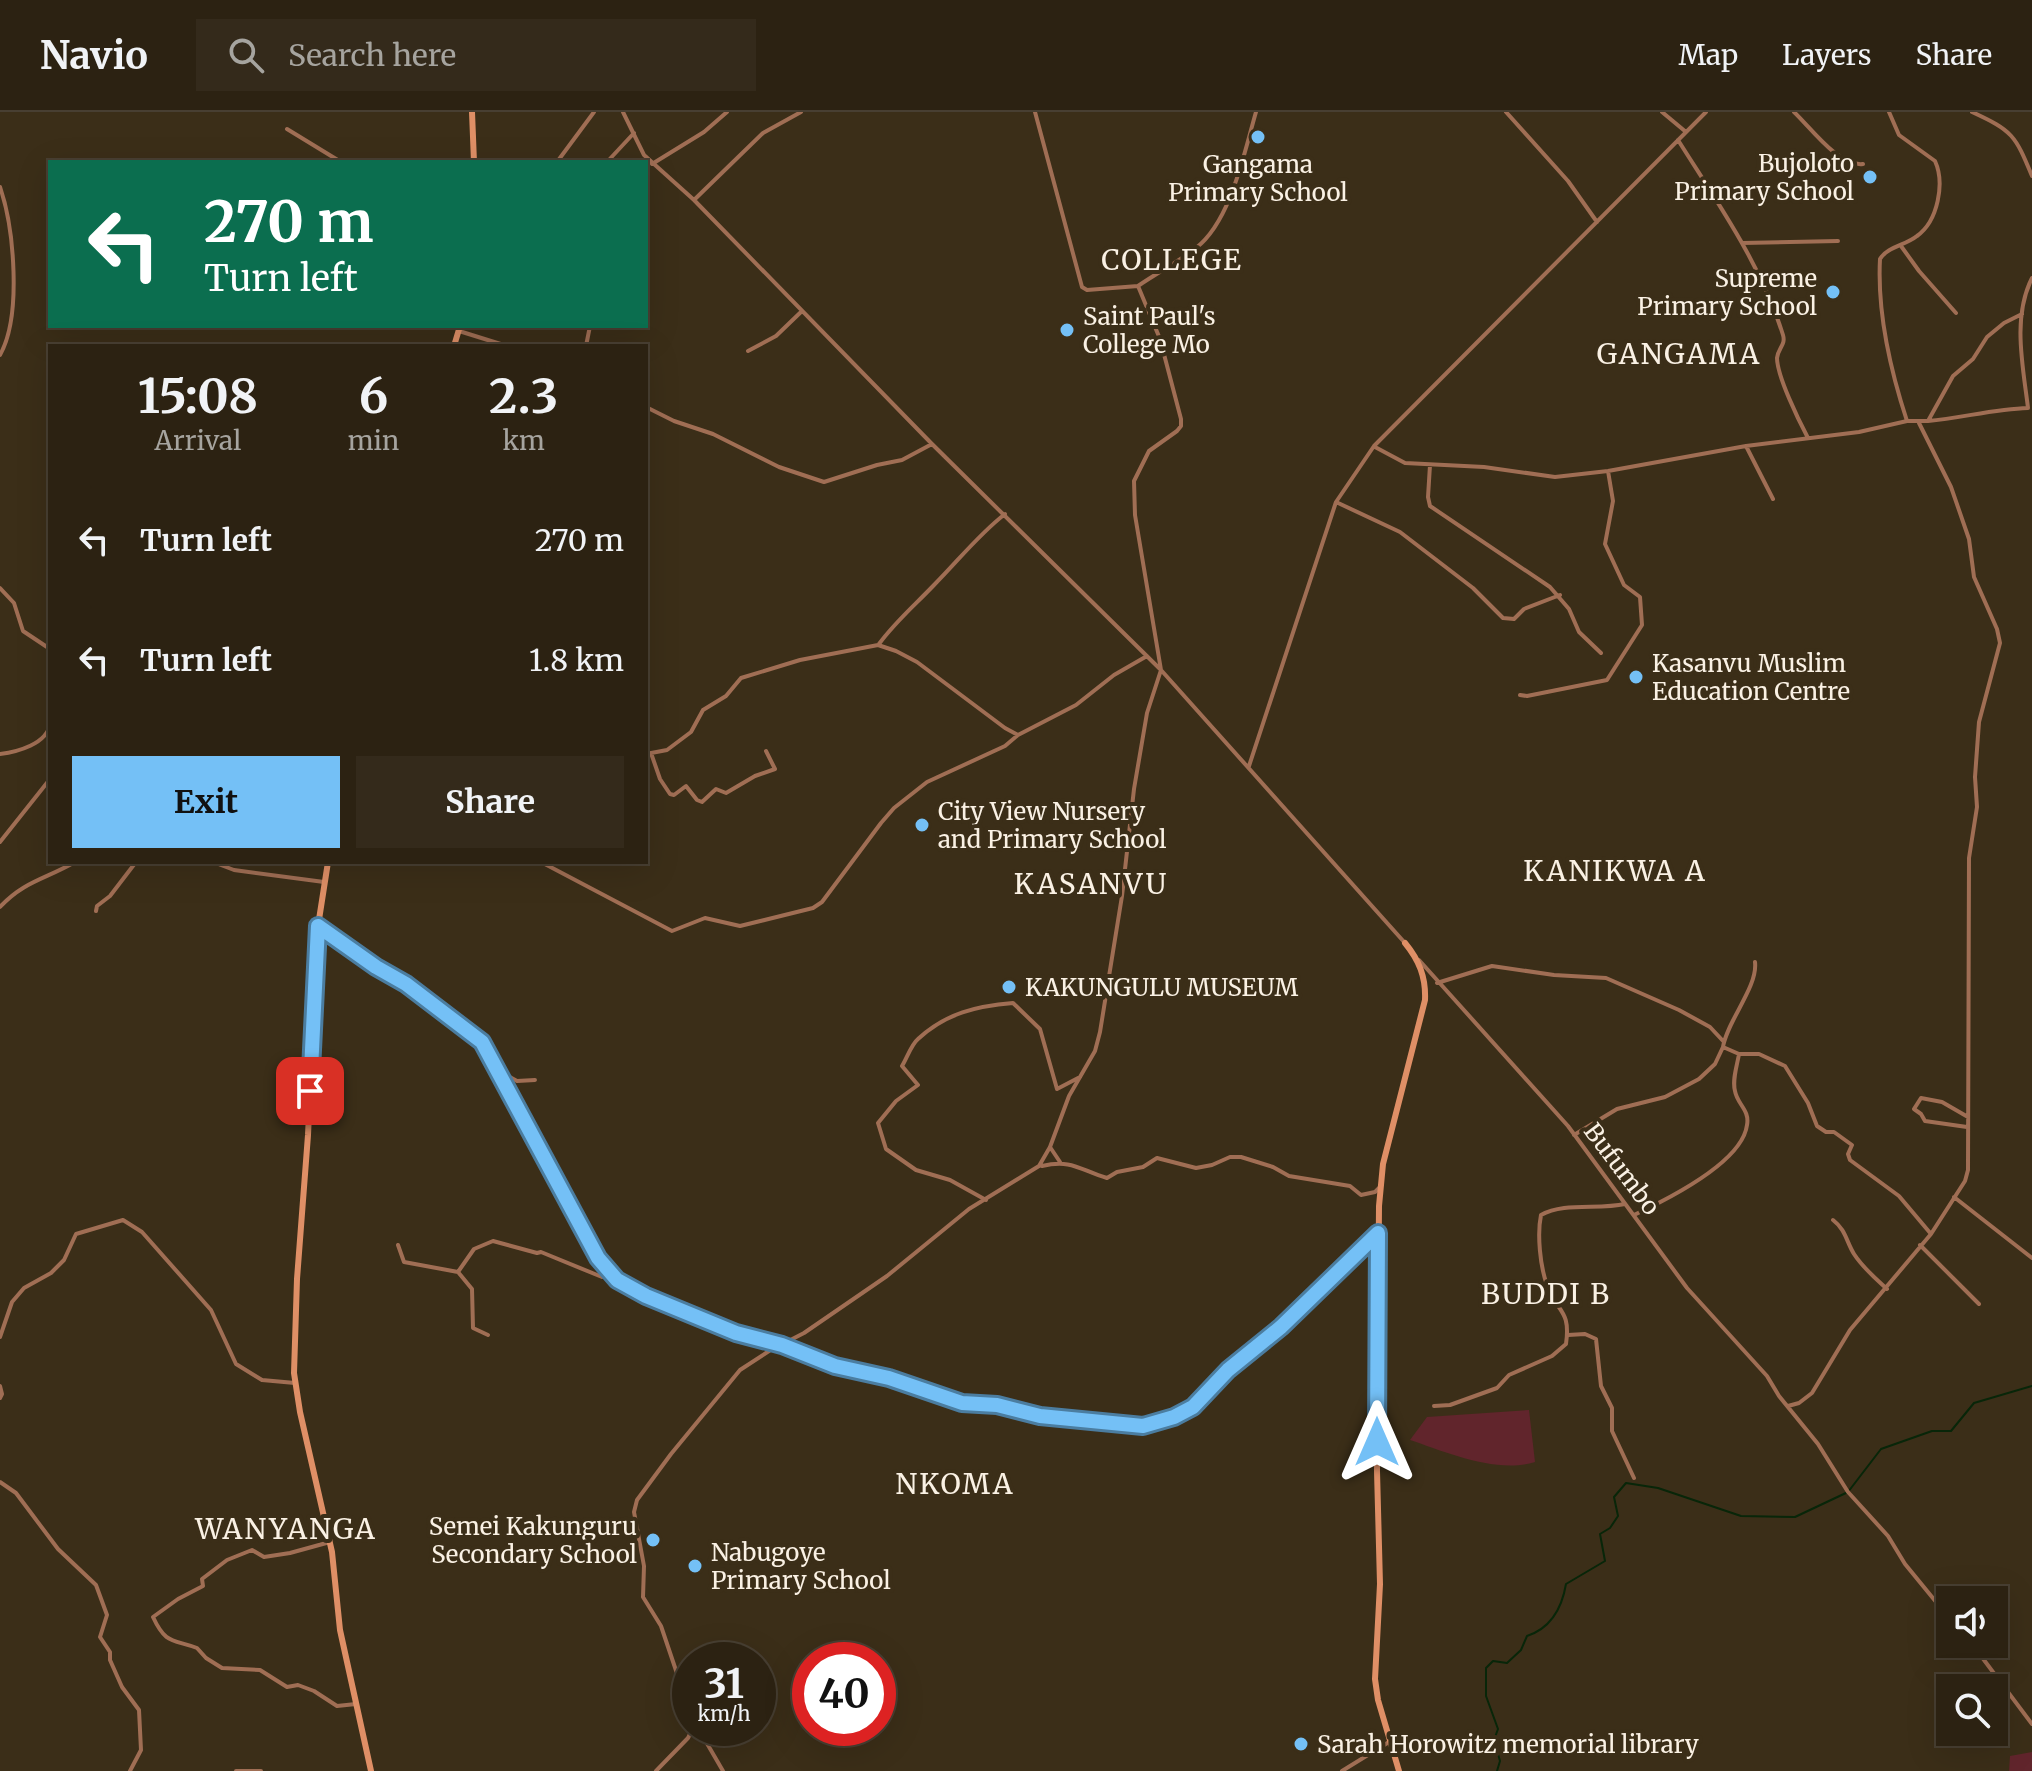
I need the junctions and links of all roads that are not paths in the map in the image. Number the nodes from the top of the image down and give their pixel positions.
1 (472, 112) edge
2 (594, 112) edge
3 (623, 112) edge
4 (727, 112) edge
5 (801, 112) edge
6 (1035, 112) edge
7 (1256, 112) edge
8 (1506, 112) edge
9 (1662, 112) edge
10 (1706, 112) edge
11 (1794, 112) edge
12 (1889, 112) edge
13 (1972, 112) edge
14 (287, 129) dead end
15 (1686, 132) junction
16 (634, 133) junction
17 (1678, 140) junction
18 (338, 160) edge
19 (474, 160) edge
20 (558, 160) edge
21 (609, 160) edge
22 (652, 164) junction
23 (1863, 164) dead end
24 (2032, 176) edge
25 (0, 187) edge
26 (694, 200) junction
27 (1597, 222) junction
28 (1838, 241) dead end
29 (1742, 243) junction
30 (1901, 246) junction
31 (2032, 278) edge
32 (1138, 286) junction
33 (802, 311) junction
34 (1956, 313) dead end
35 (2022, 314) junction
36 (459, 328) edge
37 (502, 344) edge
38 (748, 351) dead end
39 (0, 355) edge
40 (648, 408) edge
41 (1907, 421) junction
42 (1928, 421) junction
43 (1919, 423) junction
44 (1808, 438) junction
45 (932, 444) junction
46 (1374, 446) junction
47 (1746, 446) junction
48 (1430, 465) junction
49 (1608, 471) junction
50 (1773, 499) dead end
51 (1336, 502) junction
52 (1005, 514) junction
53 (0, 588) edge
54 (1560, 595) junction
55 (878, 645) junction
56 (48, 648) edge
57 (1601, 653) dead end
58 (1147, 656) junction
59 (1161, 670) junction
60 (1520, 695) dead end
61 (48, 732) edge
62 (1018, 735) junction
63 (766, 751) dead end
64 (648, 753) edge
65 (0, 754) edge
66 (1249, 766) junction
67 (48, 782) edge
68 (0, 842) edge
69 (70, 864) edge
70 (134, 864) edge
71 (219, 864) edge
72 (328, 864) edge
73 (546, 864) edge
74 (324, 882) junction
75 (0, 907) edge
76 (96, 911) dead end
77 (318, 926) junction
78 (1405, 943) joint
79 (1419, 960) junction
80 (1755, 962) dead end
81 (1437, 983) junction
82 (1724, 1045) junction
83 (1739, 1054) junction
84 (495, 1069) junction
85 (1082, 1076) junction
86 (535, 1080) dead end
87 (1968, 1117) junction
88 (1967, 1127) junction
89 (1574, 1135) junction
90 (1050, 1147) junction
91 (1060, 1162) junction
92 (1039, 1166) junction
93 (1382, 1185) junction
94 (1954, 1197) junction
95 (986, 1200) junction
96 (1625, 1204) junction
97 (1634, 1215) junction
98 (1833, 1220) dead end
99 (1378, 1233) junction
100 (1931, 1234) junction
101 (398, 1245) dead end
102 (1920, 1245) junction
103 (2032, 1258) edge
104 (607, 1270) junction
105 (458, 1272) junction
106 (1887, 1289) junction
107 (1979, 1304) dead end
108 (488, 1335) dead end
109 (1568, 1335) junction
110 (0, 1337) edge
111 (768, 1342) junction
112 (782, 1345) junction
113 (759, 1357) junction
114 (295, 1383) junction
115 (0, 1386) edge
116 (0, 1398) edge
117 (1434, 1406) dead end
118 (1788, 1406) junction
119 (1634, 1478) dead end
120 (0, 1482) edge
121 (330, 1542) junction
122 (1936, 1602) edge
123 (1982, 1658) edge
124 (672, 1659) edge
125 (356, 1704) junction
126 (2032, 1724) edge
127 (1389, 1742) junction
128 (680, 1746) edge
129 (708, 1746) edge
130 (131, 1771) edge
131 (236, 1771) edge
132 (261, 1771) edge
133 (371, 1771) edge
134 (656, 1771) edge
135 (723, 1771) edge
136 (1342, 1771) edge
137 (1399, 1771) edge

1 - 19 street
2 - 20 street
3 - 16 street
4 - 22 street
5 - 26 street
6 - 32 street
7 - 32 street
8 - 27 street
9 - 15 street
10 - 15 street
11 - 23 street
12 - 30 street
13 - 24 street
14 - 18 street
15 - 17 street
16 - 21 street
16 - 22 street
17 - 27 street
17 - 29 street
22 - 26 street
25 - 39 street
26 - 33 street
27 - 46 street
28 - 29 street
29 - 44 street
30 - 34 street
30 - 41 street
31 - 35 street
32 - 59 street
33 - 38 street
33 - 45 street
35 - 42 street
35 - 42 street
36 - 37 street
40 - 45 street
41 - 43 street
41 - 44 street
42 - 43 street
43 - 87 street
44 - 47 street
45 - 52 street
46 - 48 street
46 - 51 street
47 - 49 street
47 - 50 street
48 - 49 street
48 - 54 street
49 - 60 street
51 - 54 street
51 - 66 street
52 - 55 street
52 - 58 street
53 - 56 street
54 - 57 street
55 - 62 street
55 - 64 street
58 - 59 street
58 - 62 street
59 - 66 street
59 - 85 street
61 - 65 street
62 - 73 street
63 - 64 street
66 - 78 street
67 - 68 street
69 - 75 street
70 - 76 street
71 - 74 street
72 - 74 street
74 - 77 street
77 - 84 street
77 - 114 street
78 - 79 street
79 - 81 street, Bufumbo
79 - 93 street
80 - 82 street
81 - 82 street
81 - 89 street, Bufumbo
82 - 83 street
82 - 89 street
83 - 97 street
83 - 100 street
84 - 86 street
84 - 104 street
85 - 90 street
85 - 95 street
87 - 88 street
87 - 88 street
88 - 94 street
89 - 96 street, Bufumbo
90 - 91 street
90 - 92 street
91 - 92 street
91 - 93 street
92 - 95 street
93 - 99 street
94 - 100 street
94 - 103 street
95 - 112 street
96 - 97 street, Bufumbo
96 - 109 street
97 - 118 street, Bufumbo
98 - 106 street
99 - 112 street
99 - 127 street
100 - 102 street
101 - 105 street
102 - 106 street
102 - 107 street
104 - 105 street
104 - 111 street
105 - 108 street
106 - 118 street
109 - 117 street
109 - 119 street
110 - 114 street
111 - 112 street
111 - 113 street
112 - 113 street
113 - 124 street
114 - 121 street
115 - 116 street
118 - 122 street, Bufumbo
120 - 130 street
121 - 125 street
121 - 125 street
123 - 126 street
125 - 133 street
127 - 136 street
127 - 137 street
128 - 134 street
129 - 135 street
131 - 132 street

